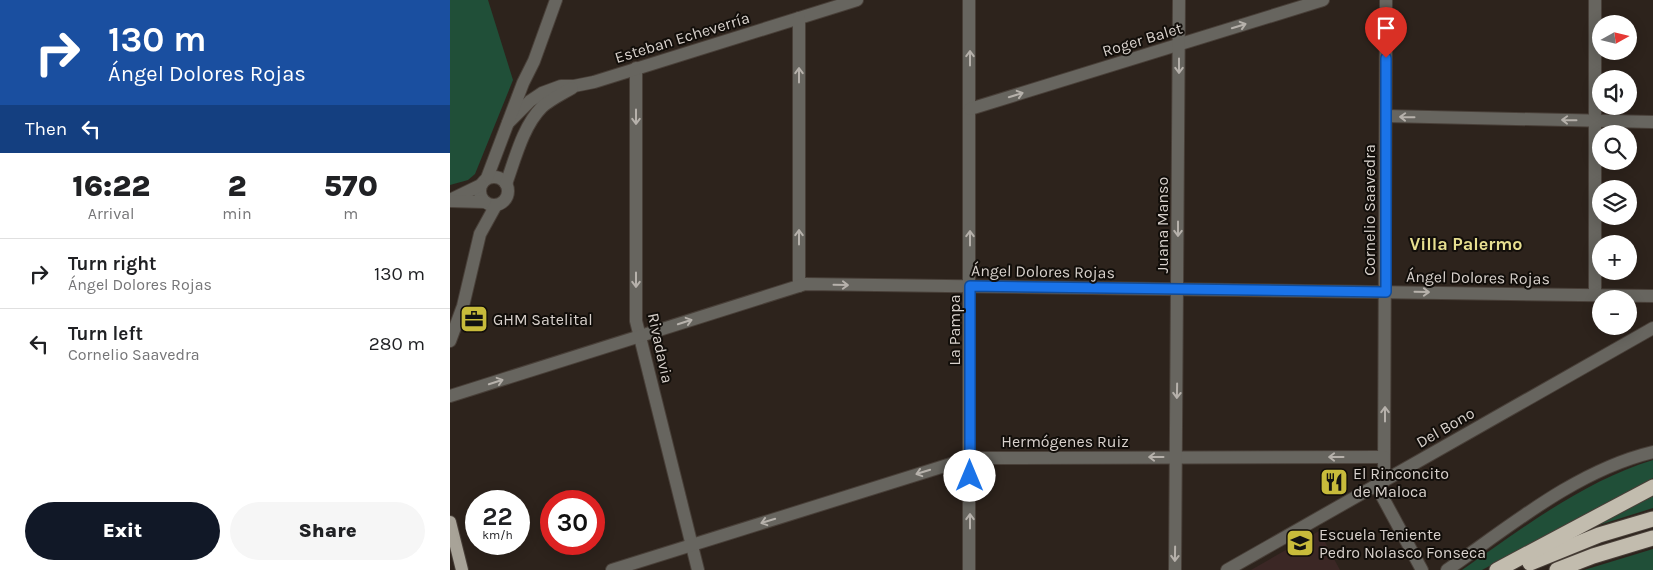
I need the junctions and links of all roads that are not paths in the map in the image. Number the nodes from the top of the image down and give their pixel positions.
1 (556, 0) edge
2 (857, 0) edge
3 (969, 0) edge
4 (1179, 0) edge
5 (1323, 0) edge
6 (1386, 0) edge
7 (1595, 0) edge
8 (819, 6) edge
9 (799, 18) junction
10 (1179, 45) junction
11 (534, 61) junction
12 (636, 68) junction
13 (574, 86) junction
14 (525, 106) junction
15 (970, 109) junction
16 (1386, 116) junction
17 (1595, 121) junction
18 (1653, 122) edge
19 (508, 123) junction
20 (525, 133) junction
21 (484, 181) junction
22 (506, 184) junction
23 (450, 201) edge
24 (490, 203) junction
25 (799, 286) junction
26 (970, 286) junction
27 (1178, 289) junction
28 (1595, 290) edge
29 (1386, 292) junction
30 (1592, 295) edge
31 (1637, 296) edge
32 (1653, 296) edge
33 (1653, 328) edge
34 (640, 336) junction
35 (450, 341) edge
36 (450, 396) edge
37 (1653, 452) edge
38 (1176, 457) junction
39 (1384, 457) junction
40 (970, 458) junction
41 (1380, 483) junction
42 (1653, 487) edge
43 (1653, 520) edge
44 (450, 522) edge
45 (1653, 538) edge
46 (692, 545) junction
47 (462, 570) edge
48 (612, 570) edge
49 (698, 570) edge
50 (970, 570) edge
51 (1175, 570) edge
52 (1227, 570) edge
53 (1422, 570) edge
54 (1447, 570) edge
55 (1497, 570) edge
56 (1516, 570) edge
57 (1557, 570) edge

1 - 11 street
2 - 8 street, Esteban Echeverría
15 -> 3 street, La Pampa
4 - 10 street, Juana Manso
10 -> 5 street, Roger Balet
6 - 16 street, Cornelio Saavedra
7 - 17 street
8 - 9 street, Esteban Echeverría
9 - 12 street, Esteban Echeverría
25 -> 9 street
15 -> 10 street, Roger Balet
10 -> 27 street, Juana Manso
11 - 14 street
11 - 19 street
12 - 13 street, Esteban Echeverría
12 -> 34 street, Rivadavia
13 - 14 street, Esteban Echeverría
13 - 20 street, Esteban Echeverría
14 - 19 street, Esteban Echeverría
14 - 20 street, Esteban Echeverría
26 -> 15 street, La Pampa
17 -> 16 street
16 - 29 street, Cornelio Saavedra
17 - 18 street
17 - 28 street
19 - 21 street, Esteban Echeverría
20 - 22 street, Esteban Echeverría
21 - 22 street
21 - 23 street
21 - 24 street
22 - 24 street
23 - 24 street
24 - 35 street
25 -> 26 street, Ángel Dolores Rojas
34 -> 25 street, Ángel Dolores Rojas
26 - 27 street, Ángel Dolores Rojas
26 - 40 street, La Pampa
27 - 29 street, Ángel Dolores Rojas
27 -> 38 street, Juana Manso
29 -> 30 street, Ángel Dolores Rojas
39 -> 29 street, Cornelio Saavedra
31 - 32 street, Ángel Dolores Rojas
33 - 41 street, Del Bono
36 -> 34 street, Ángel Dolores Rojas
34 - 46 street, Rivadavia
37 - 54 street
39 -> 38 street, Hermógenes Ruiz
38 -> 40 street, Hermógenes Ruiz
38 -> 51 street, Juana Manso
39 - 41 street, Cornelio Saavedra
40 -> 46 street, Hermógenes Ruiz
50 -> 40 street, La Pampa
41 - 52 street, Del Bono
41 - 53 street, Cornelio Saavedra
42 - 55 highway
43 - 56 highway
44 - 47 main road
45 - 57 highway
46 - 48 street, Hermógenes Ruiz
46 - 49 street, Rivadavia

